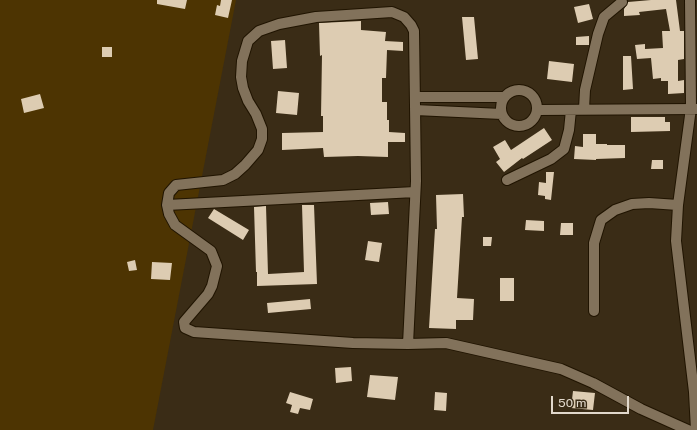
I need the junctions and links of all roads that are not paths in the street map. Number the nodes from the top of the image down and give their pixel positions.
1 (622, 2) dead end
2 (693, 6) edge
3 (414, 97) junction
4 (504, 97) junction
5 (694, 108) edge
6 (584, 109) junction
7 (415, 110) junction
8 (537, 110) junction
9 (571, 110) junction
10 (502, 114) junction
11 (507, 180) dead end
12 (415, 192) junction
13 (167, 205) junction
14 (678, 205) junction
15 (594, 311) dead end
16 (408, 344) junction
17 (688, 430) edge
18 (696, 430) edge

1 - 6 street
2 - 5 street
3 - 4 street
3 - 7 street
3 - 13 street
4 - 8 street
4 - 10 street
5 - 6 street
5 - 14 street
6 - 9 street
7 - 10 street
7 - 12 street
8 - 9 street
8 - 10 street
9 - 11 street
12 - 13 street
12 - 16 street
13 - 16 street
14 - 15 street
14 - 18 street
16 - 17 street

